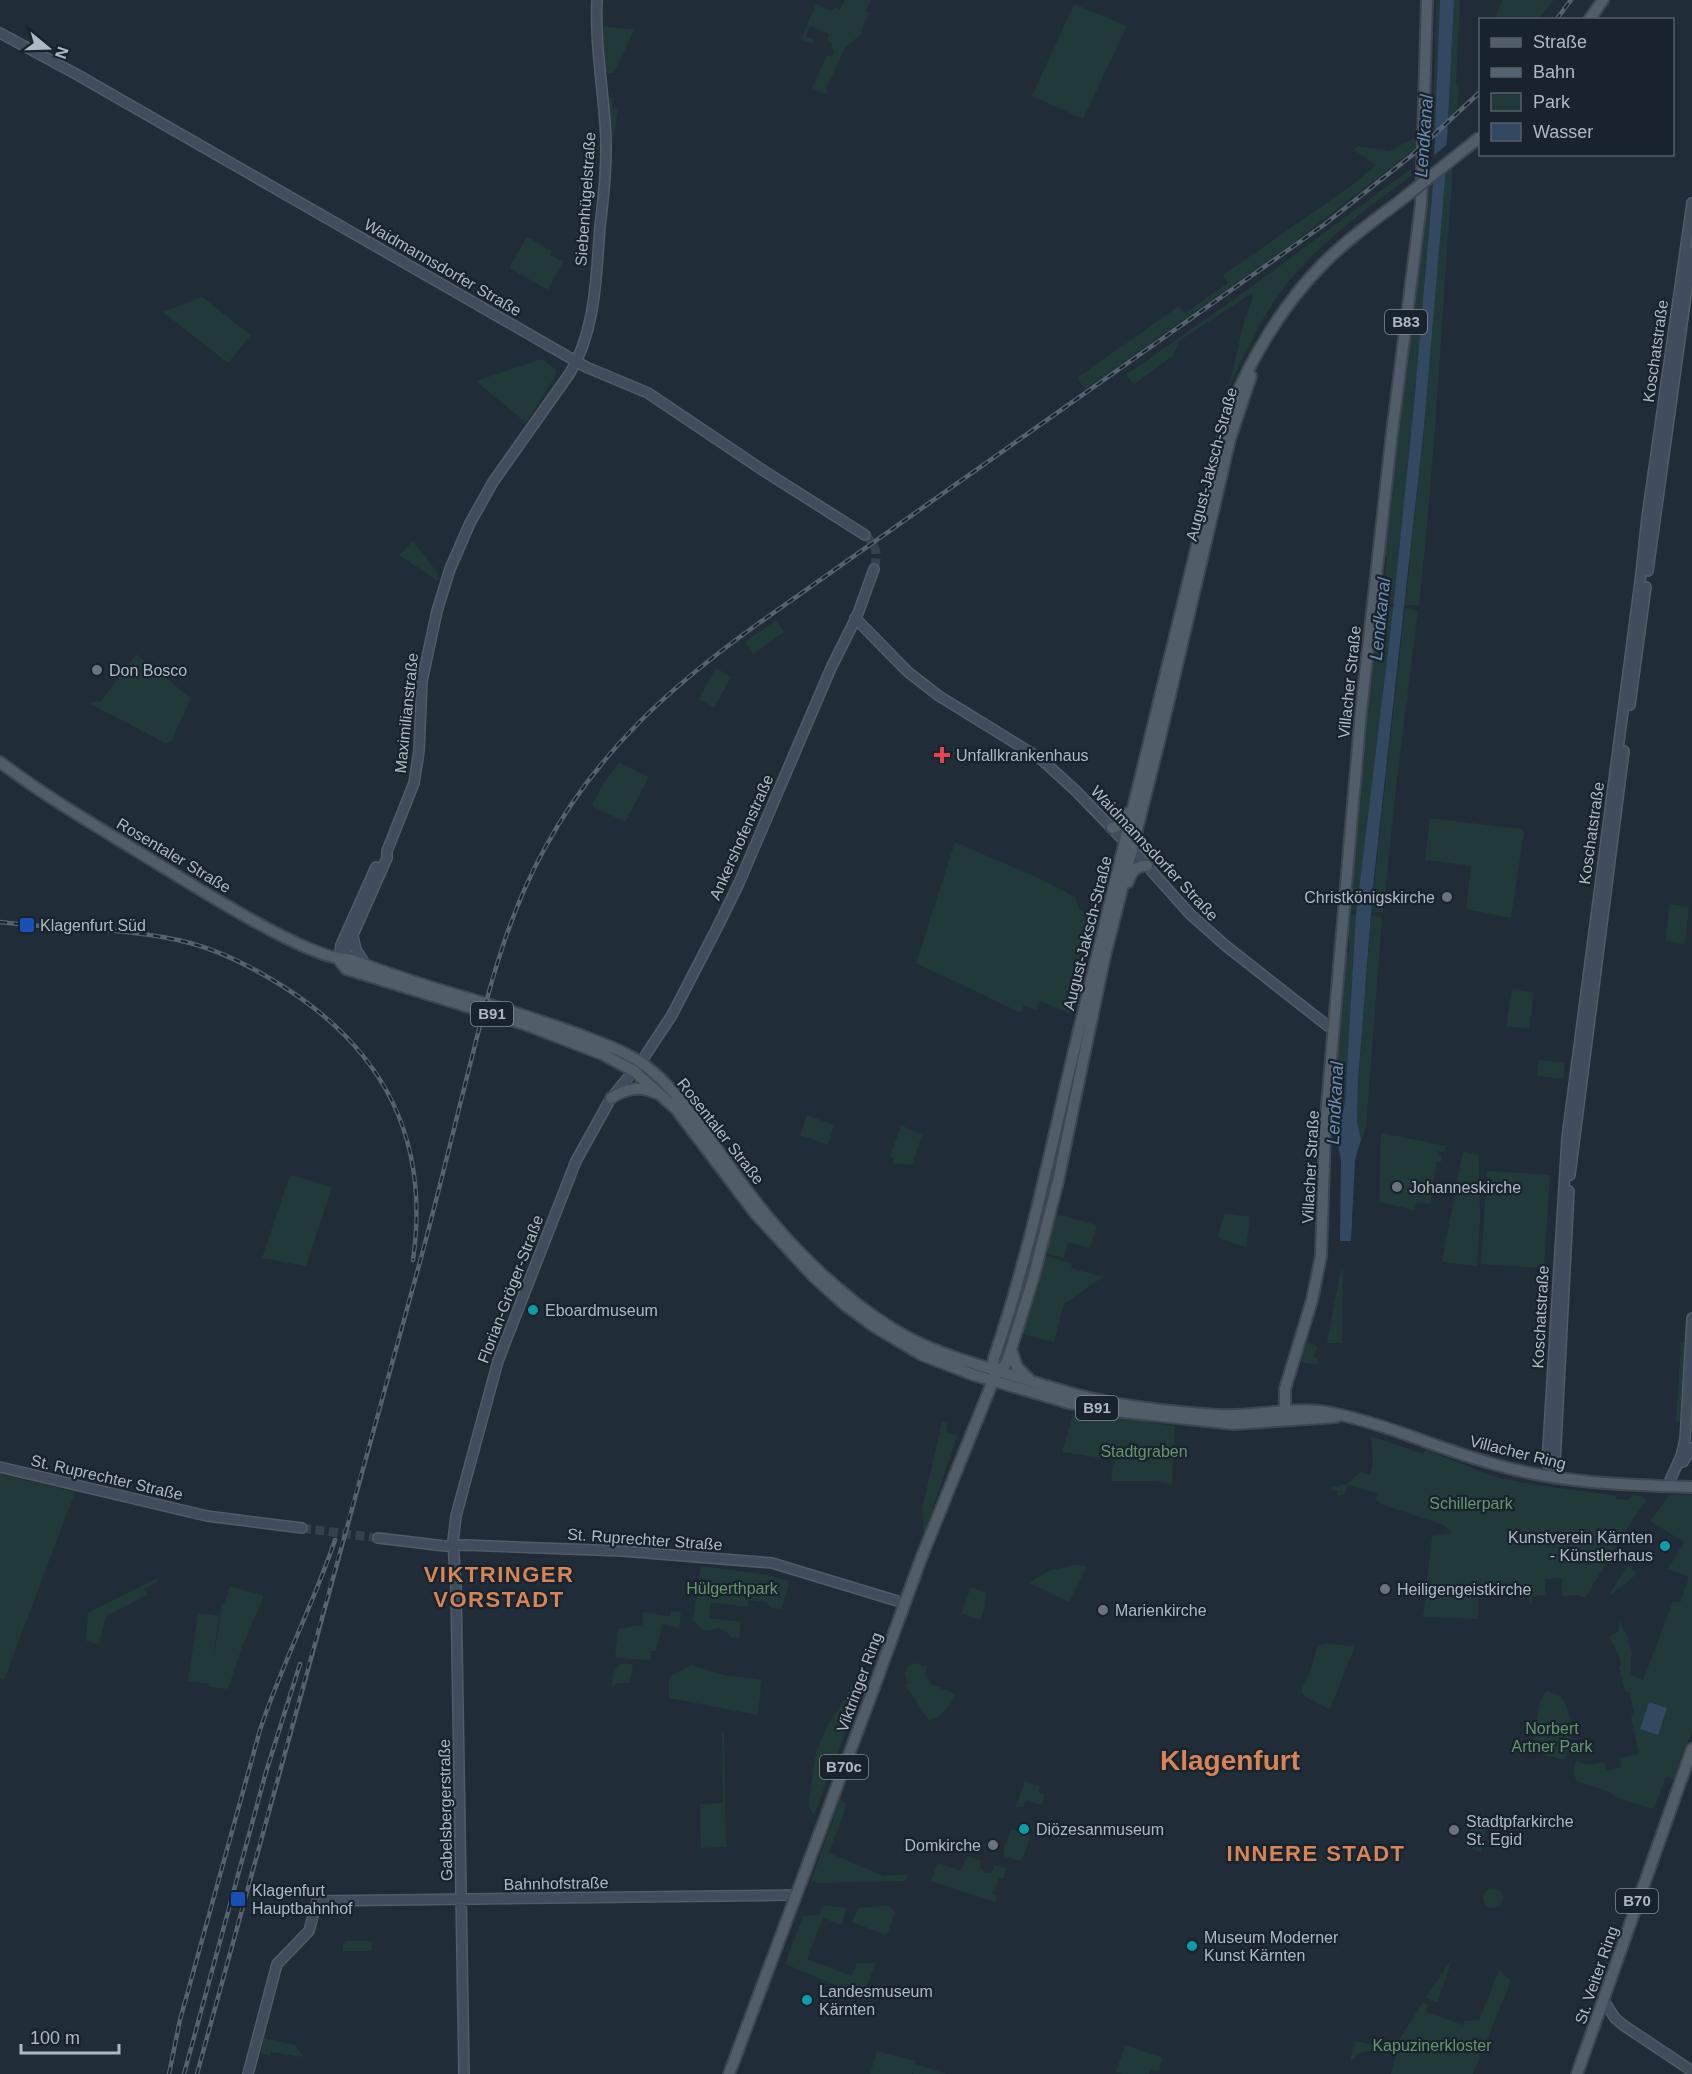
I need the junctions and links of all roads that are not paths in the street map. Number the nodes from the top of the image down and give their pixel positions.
1 (597, 0) edge
2 (1427, 0) edge
3 (1603, 0) edge
4 (1590, 18) edge
5 (0, 33) edge
6 (1479, 138) edge
7 (1692, 203) edge
8 (1692, 252) edge
9 (1262, 348) junction
10 (577, 361) junction
11 (866, 535) tunnel mouth
12 (874, 569) tunnel mouth
13 (855, 618) junction
14 (0, 762) edge
15 (1134, 806) junction
16 (1112, 828) junction
17 (1128, 845) junction
18 (387, 850) junction
19 (1148, 866) junction
20 (1119, 897) junction
21 (353, 934) junction
22 (345, 963) junction
23 (366, 965) junction
24 (1334, 1030) junction
25 (637, 1067) junction
26 (663, 1097) junction
27 (611, 1098) junction
28 (1573, 1115) junction
29 (1692, 1318) edge
30 (1011, 1348) junction
31 (1292, 1364) junction
32 (995, 1376) junction
33 (1030, 1380) junction
34 (1685, 1411) junction
35 (1281, 1417) junction
36 (1692, 1431) edge
37 (1692, 1448) edge
38 (0, 1467) edge
39 (1551, 1472) junction
40 (1667, 1486) junction
41 (1692, 1487) edge
42 (302, 1528) tunnel mouth
43 (378, 1538) tunnel mouth
44 (454, 1546) junction
45 (904, 1603) junction
46 (1692, 1749) edge
47 (795, 1895) junction
48 (462, 1899) junction
49 (1604, 2001) junction
50 (1692, 2071) edge
51 (248, 2074) edge
52 (464, 2074) edge
53 (729, 2074) edge
54 (1577, 2074) edge

1 - 10 street, Siebenhügelstraße
2 - 24 main road, Villacher Straße / B83
3 - 4 main road
5 - 10 street, Waidmannsdorfer Straße
6 - 9 main road, bridge
7 - 28 street, Koschatstraße
8 - 28 street, Koschatstraße
9 - 15 main road, August-Jaksch-Straße
9 - 17 main road, August-Jaksch-Straße
10 - 11 street, Waidmannsdorfer Straße
10 - 18 street, Maximilianstraße
12 - 13 street
13 - 16 street, Waidmannsdorfer Straße
13 - 25 street, Ankershofenstraße
14 - 22 main road, Rosentaler Straße / B91
15 - 16 main road
15 - 17 main road, August-Jaksch-Straße
16 - 17 street, Waidmannsdorfer Straße
17 - 19 street, Waidmannsdorfer Straße
17 - 20 main road, August-Jaksch-Straße
17 - 32 main road, August-Jaksch-Straße
18 - 21 street, Maximilianstraße
18 - 22 street, Maximilianstraße
19 - 20 main road
19 - 24 street, Waidmannsdorfer Straße
20 - 30 main road, August-Jaksch-Straße
21 - 22 street, Maximilianstraße
21 - 23 street
22 - 23 main road, Rosentaler Straße / B91
22 - 25 main road, Rosentaler Straße / B91
23 - 25 main road, Rosentaler Straße / B91
24 - 31 main road, Villacher Straße / B83
25 - 26 main road, Rosentaler Straße / B91
25 - 27 street, Florian-Gröger-Straße
25 - 32 main road, Rosentaler Straße / B91
26 - 27 main road
26 - 32 main road, Rosentaler Straße / B91
27 - 44 street, Florian-Gröger-Straße
28 - 39 street, Koschatstraße
29 - 34 street
30 - 32 main road, August-Jaksch-Straße
30 - 33 main road
31 - 35 main road, Villacher Straße
31 - 35 main road, Villacher Straße / B83
32 - 33 main road, Villacher Ring / B91
32 - 35 main road, Villacher Ring / B91
32 - 45 main road, Viktringer Ring / B70c
33 - 35 main road, Villacher Ring / B91
34 - 36 street
34 - 40 street
35 - 39 main road, Villacher Ring
37 - 40 street
38 - 42 street, St. Ruprechter Straße
39 - 40 main road, Villacher Ring
40 - 41 main road, Villacher Ring
43 - 44 street, St. Ruprechter Straße
44 - 45 street, St. Ruprechter Straße
44 - 48 street, Gabelsbergerstraße
45 - 47 main road, Viktringer Ring / B70c
46 - 49 main road, St. Veiter Ring / B70
47 - 48 street, Bahnhofstraße
47 - 53 main road, Viktringer Ring / B70c
48 - 51 street, Bahnhofstraße
48 - 52 street, Gabelsbergerstraße
49 - 50 street
49 - 54 main road, St. Veiter Ring / B70

